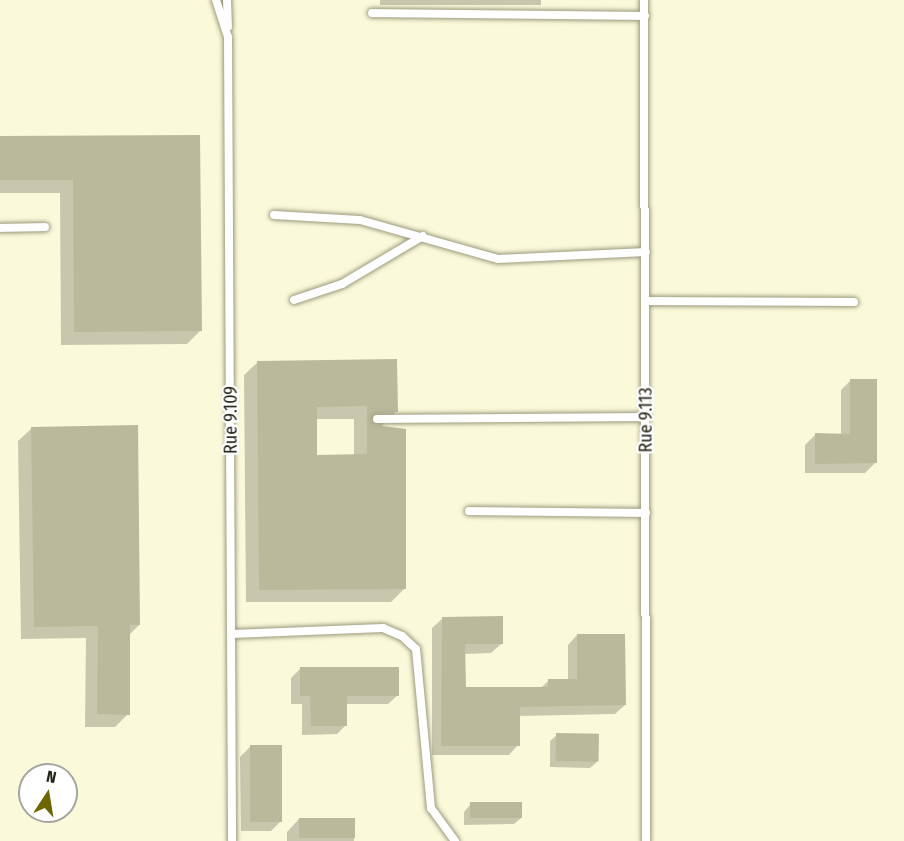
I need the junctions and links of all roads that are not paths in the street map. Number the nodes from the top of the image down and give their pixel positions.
1 (216, 0) edge
2 (227, 0) edge
3 (644, 0) edge
4 (372, 13) dead end
5 (645, 16) junction
6 (228, 37) junction
7 (274, 215) dead end
8 (45, 227) dead end
9 (0, 228) edge
10 (423, 236) junction
11 (646, 252) junction
12 (294, 300) dead end
13 (647, 301) junction
14 (854, 302) dead end
15 (646, 417) junction
16 (377, 419) dead end
17 (469, 511) dead end
18 (646, 513) junction
19 (232, 633) junction
20 (232, 841) edge
21 (454, 841) edge
22 (645, 841) edge

1 - 6 lane, Rue 9.109
2 - 6 lane
3 - 5 lane, Rue 9.113
4 - 5 lane
5 - 11 lane, Rue 9.113
6 - 19 lane, Rue 9.109
7 - 10 lane
8 - 9 lane
10 - 11 lane
10 - 12 lane
11 - 13 lane, Rue 9.113
13 - 14 lane
13 - 15 lane, Rue 9.113
15 - 16 lane
15 - 18 lane, Rue 9.113
17 - 18 lane
18 - 22 lane, Rue 9.113
19 - 20 lane, Rue 9.109
19 - 21 lane

